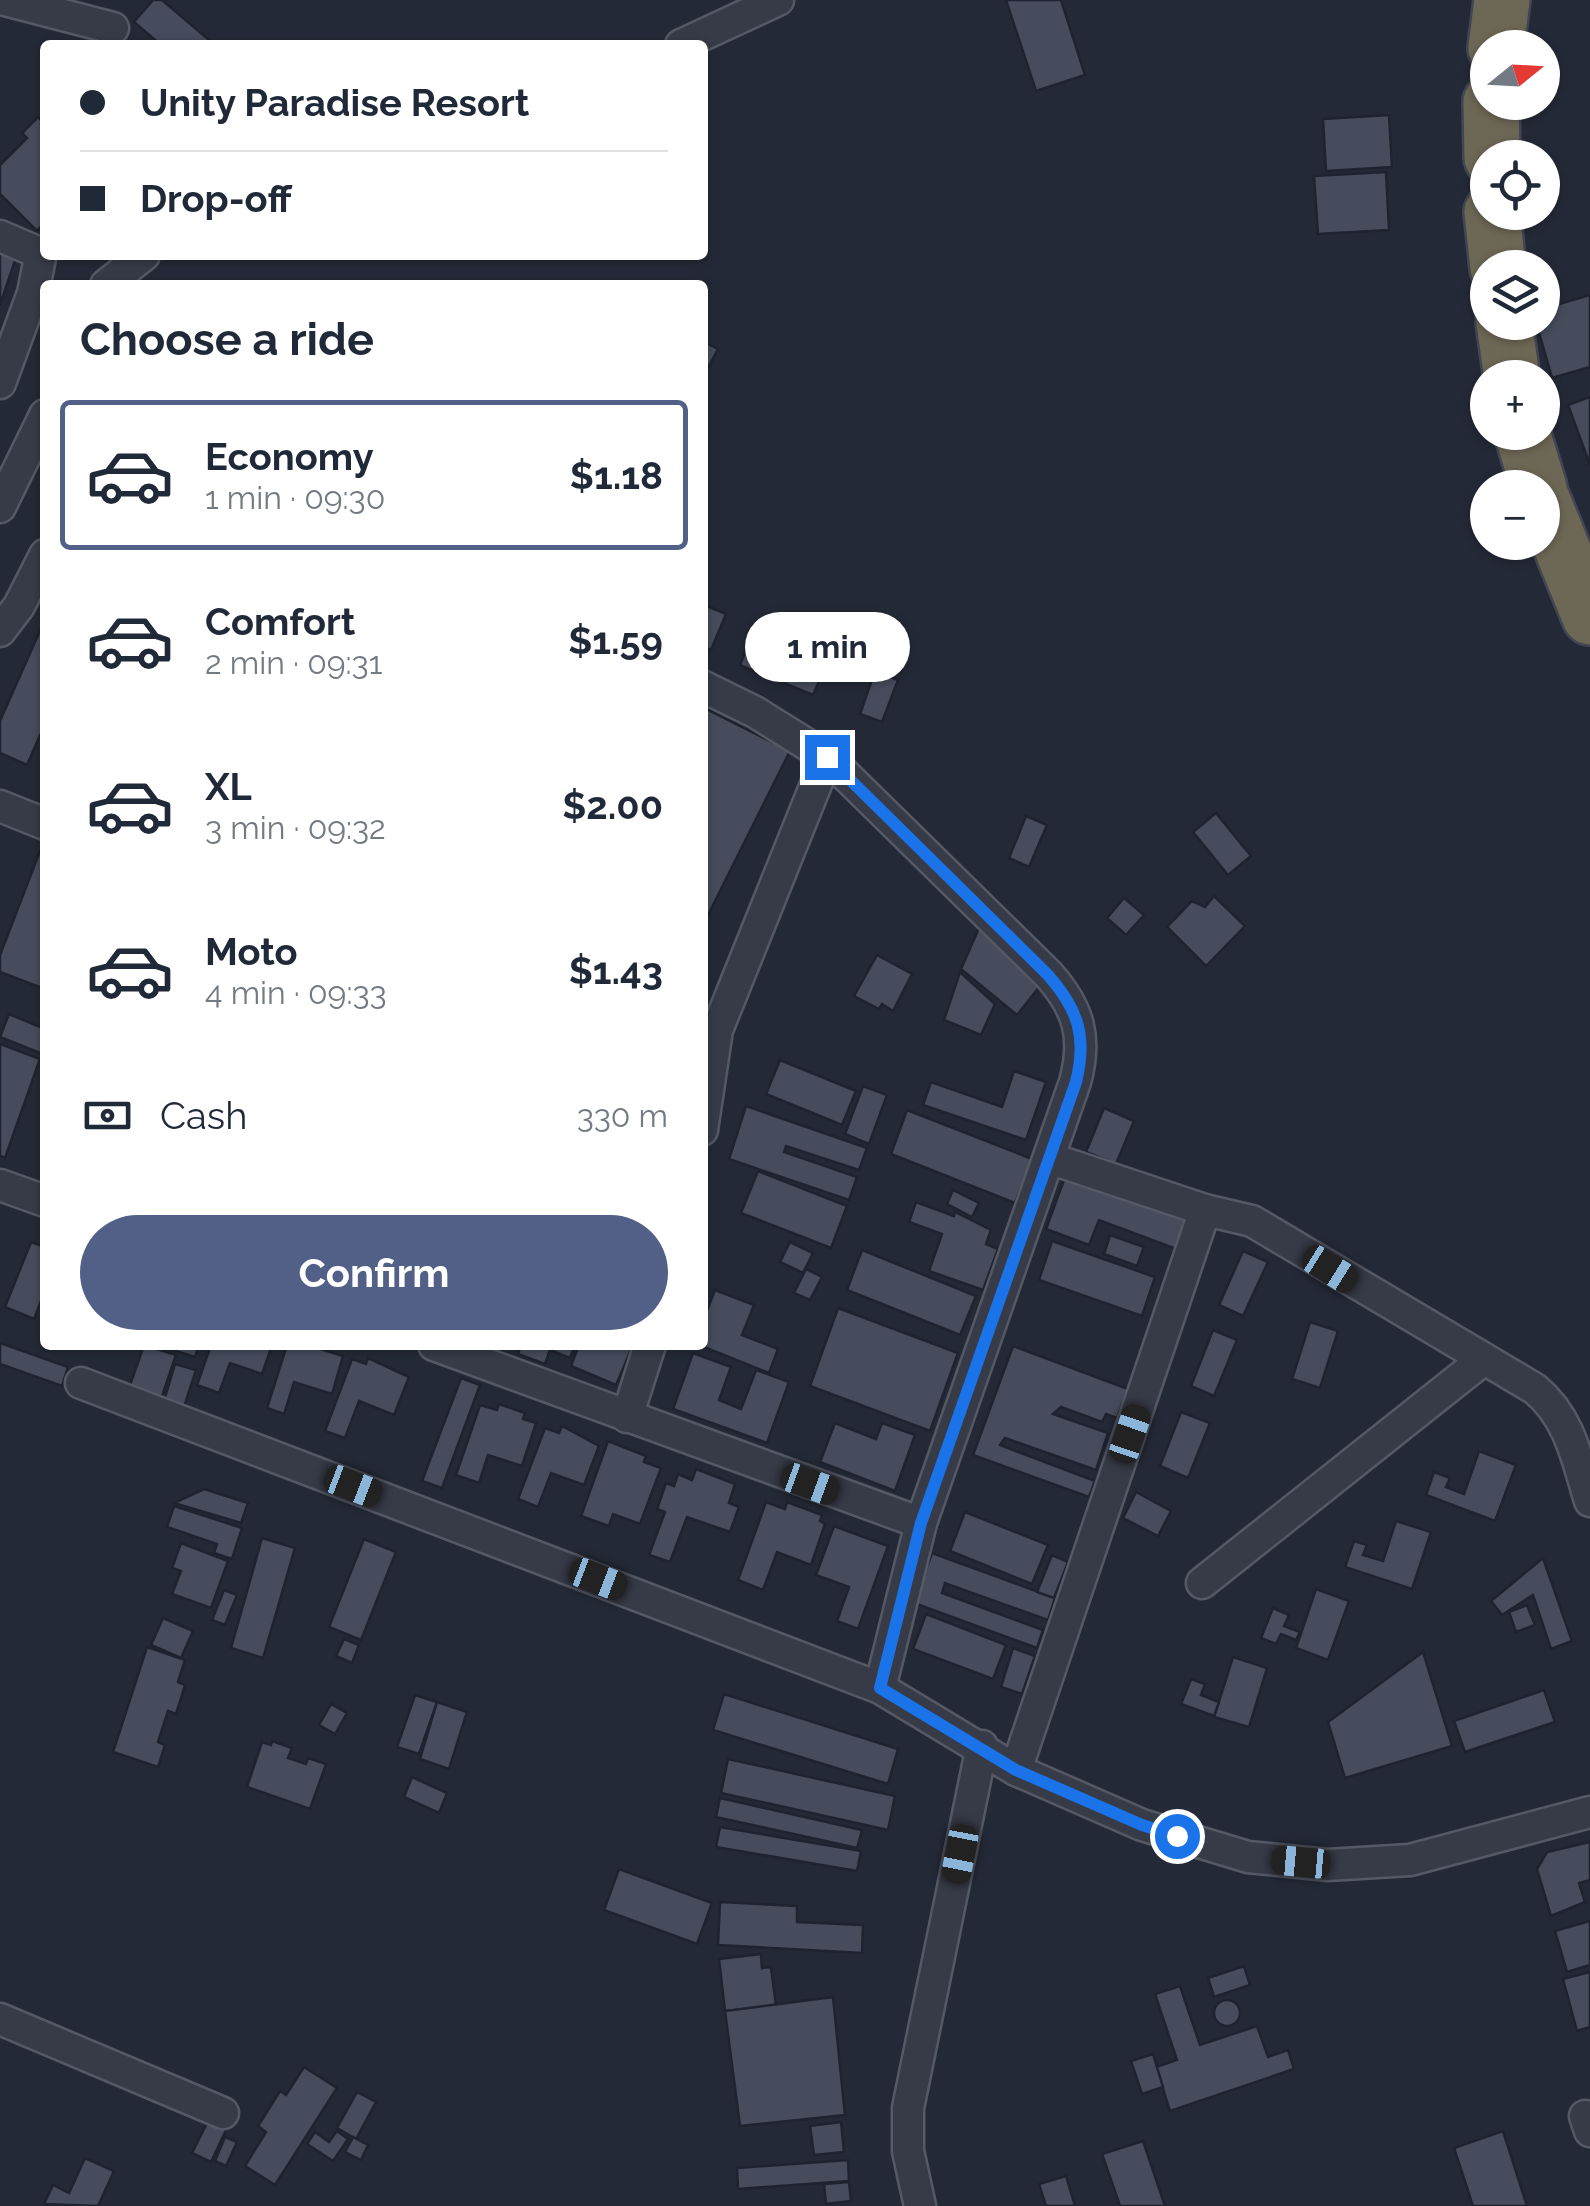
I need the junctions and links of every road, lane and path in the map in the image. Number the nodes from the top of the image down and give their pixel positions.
1 (5, 0) edge
2 (778, 0) edge
3 (1502, 0) edge
4 (113, 28) dead end
5 (1498, 30) edge
6 (692, 40) edge
7 (0, 236) edge
8 (138, 260) edge
9 (112, 280) edge
10 (0, 383) edge
11 (40, 426) edge
12 (0, 507) edge
13 (1560, 543) edge
14 (40, 577) edge
15 (32, 612) edge
16 (1590, 617) edge
17 (0, 630) edge
18 (708, 689) edge
19 (827, 757) junction
20 (0, 806) edge
21 (40, 822) edge
22 (708, 1055) edge
23 (1049, 1158) junction
24 (0, 1185) edge
25 (40, 1199) edge
26 (1206, 1210) junction
27 (447, 1350) edge
28 (648, 1350) edge
29 (1484, 1359) junction
30 (81, 1383) dead end
31 (627, 1417) junction
32 (1590, 1501) edge
33 (921, 1523) junction
34 (1202, 1584) dead end
35 (880, 1688) junction
36 (982, 1746) junction
37 (1016, 1770) junction
38 (1590, 1812) edge
39 (0, 2019) edge
40 (223, 2113) dead end
41 (916, 2206) edge

1 - 4 street
2 - 6 street
3 - 5 highway
7 - 10 street
8 - 9 street
11 - 12 street
13 - 16 highway
14 - 15 street
15 - 17 street
18 - 19 street
19 - 22 street
19 - 23 street
20 - 21 street
23 - 26 street
23 - 33 street
24 - 25 street
26 - 29 street
26 - 37 street
27 - 31 street
28 - 31 street
29 - 32 street
29 - 34 street
30 - 35 street
31 - 33 street
33 - 35 street
35 - 36 street
36 - 37 street
36 - 41 street
37 - 38 street
39 - 40 street

